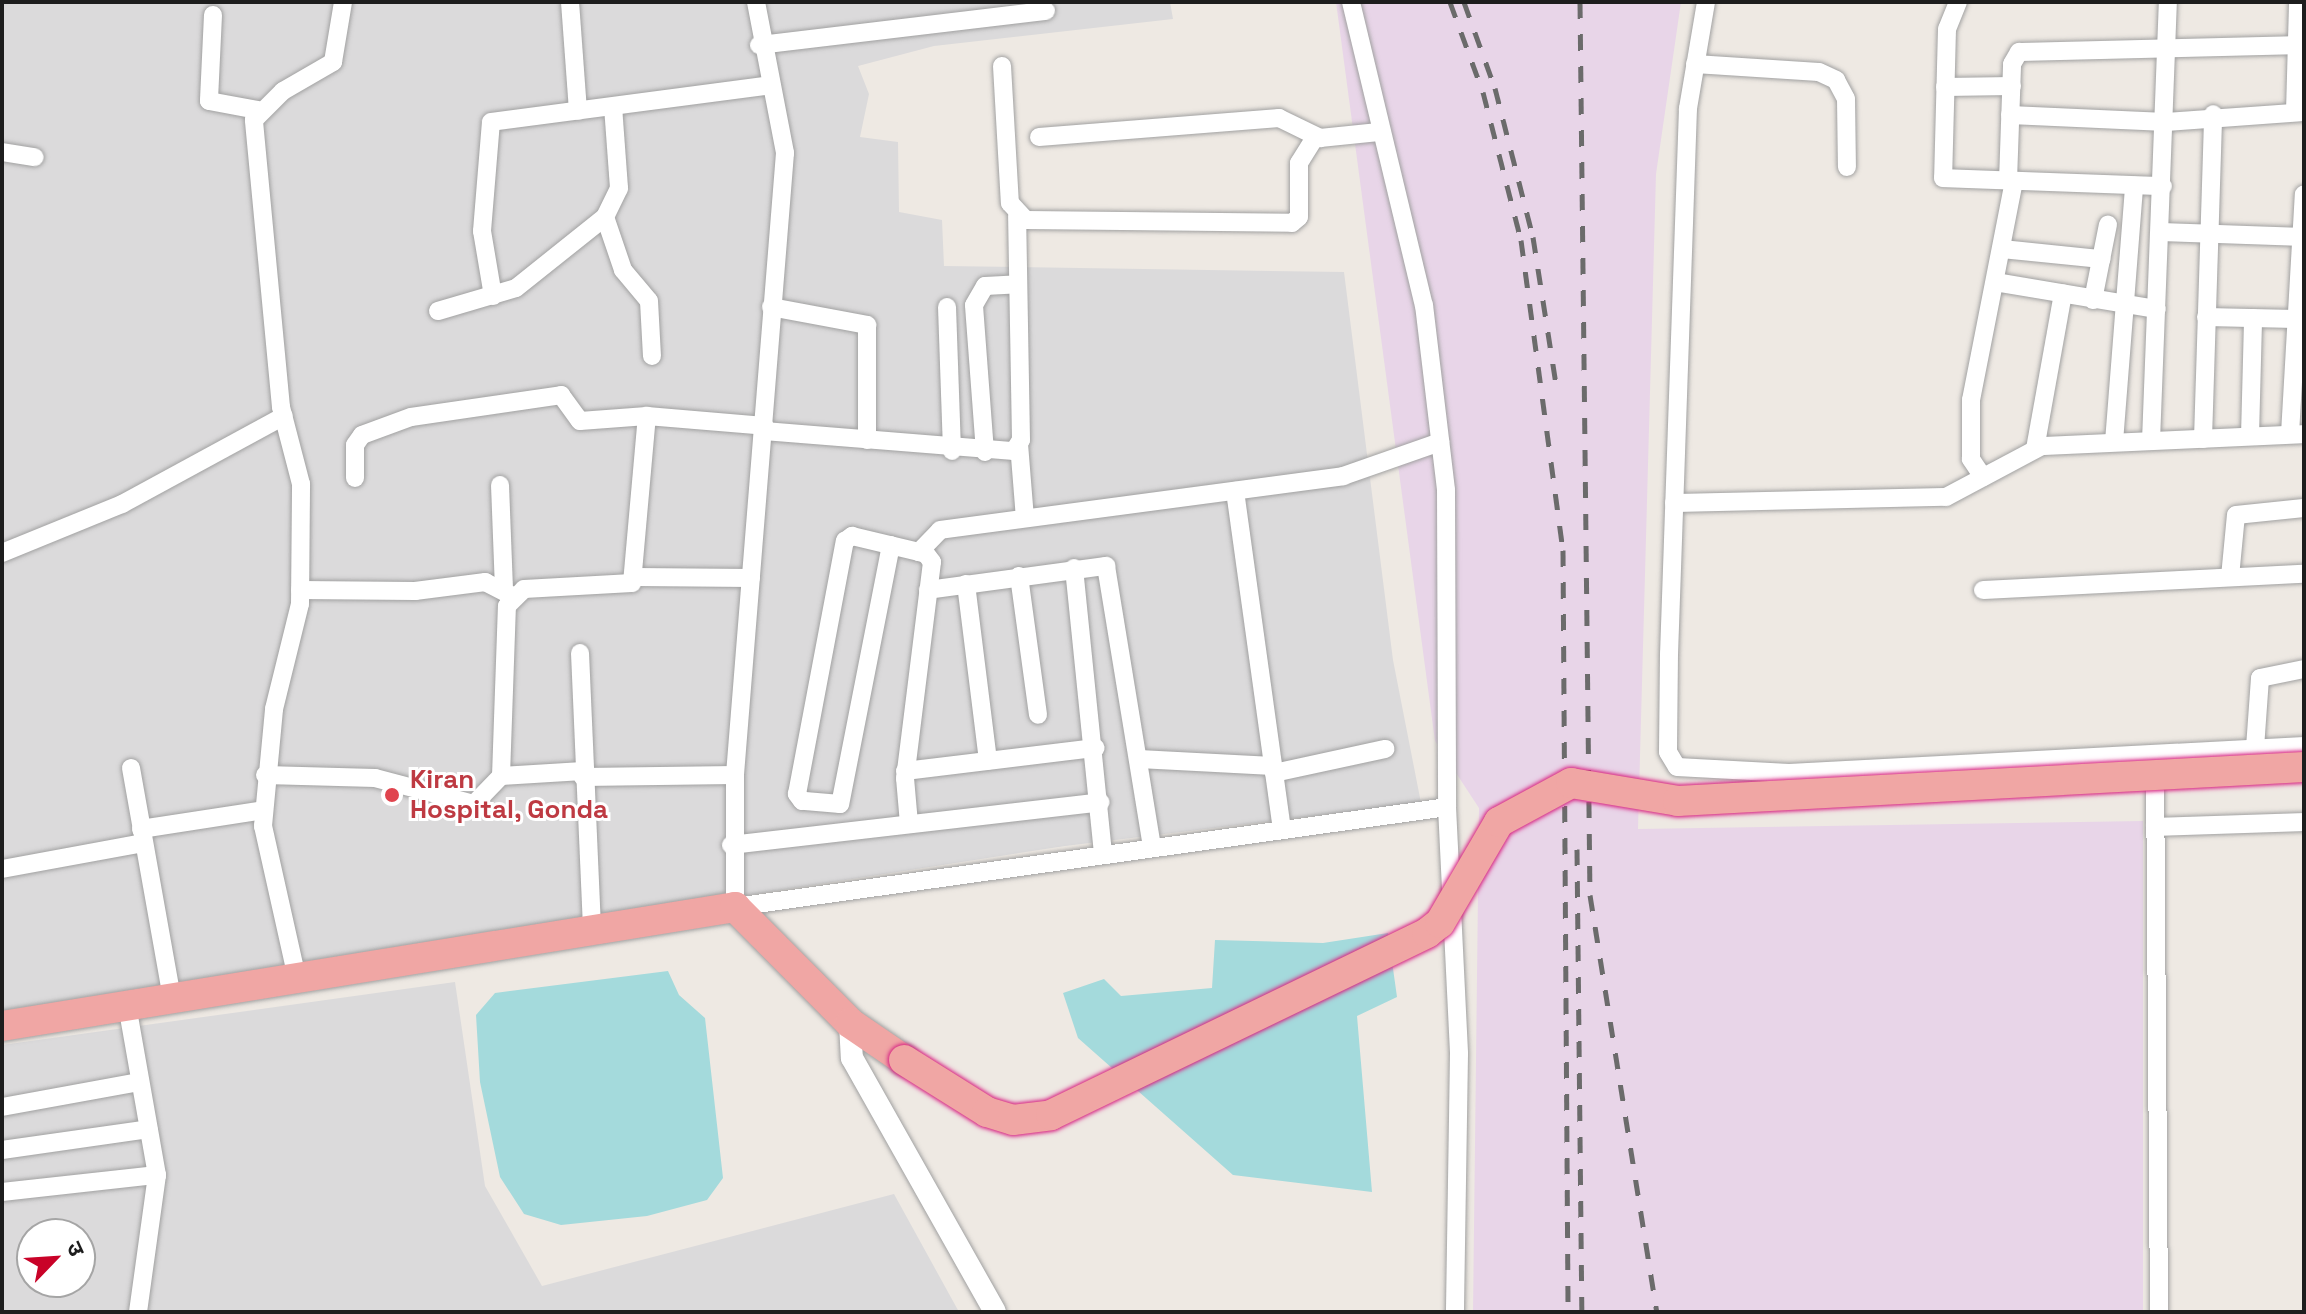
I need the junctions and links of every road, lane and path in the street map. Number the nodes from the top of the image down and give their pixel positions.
1 (343, 2) edge
2 (570, 2) edge
3 (756, 2) edge
4 (1351, 2) edge
5 (1706, 2) edge
6 (1958, 2) edge
7 (2168, 2) edge
8 (2298, 2) edge
9 (1046, 11) dead end
10 (213, 15) dead end
11 (759, 45) junction
12 (2300, 45) edge
13 (2163, 49) junction
14 (1695, 64) junction
15 (1002, 66) dead end
16 (771, 85) junction
17 (2012, 86) junction
18 (1945, 87) junction
19 (613, 107) junction
20 (258, 110) junction
21 (578, 111) junction
22 (2300, 112) edge
23 (2213, 114) junction
24 (2010, 115) junction
25 (2166, 122) junction
26 (1379, 132) junction
27 (1039, 137) dead end
28 (1315, 137) junction
29 (2, 152) edge
30 (35, 157) dead end
31 (1847, 167) dead end
32 (2011, 181) junction
33 (2134, 186) junction
34 (2163, 186) junction
35 (2304, 194) edge
36 (1017, 216) junction
37 (605, 217) junction
38 (2108, 224) dead end
39 (2161, 232) junction
40 (2208, 232) junction
41 (2303, 237) edge
42 (2002, 249) junction
43 (2101, 259) junction
44 (1995, 282) junction
45 (1018, 284) junction
46 (2063, 293) junction
47 (493, 296) junction
48 (2093, 300) junction
49 (2123, 304) junction
50 (771, 307) junction
51 (947, 307) dead end
52 (2157, 309) junction
53 (438, 311) dead end
54 (2206, 317) junction
55 (2253, 318) junction
56 (2296, 319) junction
57 (652, 356) dead end
58 (284, 416) junction
59 (647, 416) junction
60 (765, 428) junction
61 (2297, 434) edge
62 (2250, 436) junction
63 (2203, 439) junction
64 (867, 440) junction
65 (2151, 441) junction
66 (1440, 442) junction
67 (2114, 442) junction
68 (1019, 444) junction
69 (2035, 449) junction
70 (952, 451) junction
71 (985, 452) junction
72 (1983, 477) junction
73 (355, 478) dead end
74 (500, 485) dead end
75 (1235, 491) junction
76 (1674, 503) junction
77 (2304, 508) edge
78 (1025, 518) junction
79 (891, 545) junction
80 (919, 552) junction
81 (2, 553) edge
82 (1074, 568) junction
83 (2304, 574) edge
84 (1019, 576) junction
85 (636, 577) junction
86 (2230, 577) junction
87 (751, 578) junction
88 (966, 584) junction
89 (300, 590) junction
90 (928, 590) junction
91 (1983, 590) dead end
92 (508, 593) junction
93 (580, 653) dead end
94 (2304, 669) edge
95 (1038, 715) dead end
96 (2304, 746) edge
97 (1096, 748) junction
98 (2255, 748) junction
99 (1385, 749) dead end
100 (2155, 753) junction
101 (1139, 759) junction
102 (988, 761) junction
103 (2304, 767) edge
104 (131, 768) dead end
105 (1274, 769) junction
106 (905, 771) junction
107 (583, 774) junction
108 (265, 775) junction
109 (735, 775) junction
110 (501, 776) junction
111 (1101, 802) junction
112 (1447, 807) junction
113 (264, 810) junction
114 (2304, 822) edge
115 (909, 824) junction
116 (2155, 827) junction
117 (1282, 829) junction
118 (142, 836) junction
119 (731, 845) junction
120 (1152, 846) junction
121 (1103, 853) junction
122 (2, 869) edge
123 (735, 907) junction
124 (592, 930) junction
125 (297, 978) junction
126 (172, 998) junction
127 (127, 1005) junction
128 (850, 1023) junction
129 (2, 1026) edge
130 (140, 1082) junction
131 (2, 1107) edge
132 (149, 1129) junction
133 (2, 1150) edge
134 (157, 1175) junction
135 (2, 1192) edge
136 (138, 1312) edge
137 (995, 1312) edge
138 (1455, 1312) edge
139 (2159, 1312) edge

1 - 20 street
2 - 21 street
3 - 11 street
4 - 26 street
5 - 14 street
6 - 18 street
7 - 13 street
8 - 12 street
9 - 11 street
10 - 20 street
11 - 16 street
12 - 13 street
12 - 22 street
13 - 17 street
13 - 25 street
14 - 31 street
14 - 76 street
15 - 36 street
16 - 19 street
16 - 50 street
17 - 18 street
17 - 24 street
18 - 32 street
19 - 21 street
19 - 37 street
20 - 58 street
21 - 47 street
22 - 23 street
23 - 25 street
23 - 40 street
24 - 25 street
24 - 32 street
25 - 34 street
26 - 28 street
26 - 66 street
27 - 28 street
28 - 36 street
29 - 30 street
32 - 33 street
32 - 42 street
33 - 34 street
33 - 49 street
34 - 39 street
35 - 41 street
36 - 45 street
37 - 47 street
37 - 57 street
38 - 43 street
39 - 40 street
39 - 52 street
40 - 41 street
40 - 54 street
41 - 56 street
42 - 43 street
42 - 44 street
43 - 48 street
44 - 46 street
44 - 72 street
45 - 68 street
45 - 71 street
46 - 48 street
46 - 69 street
47 - 53 street
48 - 49 street
49 - 52 street
49 - 67 street
50 - 60 street
50 - 64 street
51 - 70 street
52 - 65 street
54 - 55 street
54 - 63 street
55 - 56 street
55 - 62 street
56 - 61 street
58 - 81 street
58 - 89 street
59 - 60 street
59 - 73 street
59 - 85 street
60 - 64 street
60 - 87 street
61 - 62 street
62 - 63 street
63 - 65 street
64 - 70 street
65 - 67 street
66 - 75 street
66 - 112 street
67 - 69 street
68 - 71 street
68 - 78 street
69 - 72 street
70 - 71 street
72 - 76 street
74 - 92 street
75 - 78 street
75 - 105 street
76 - 100 street
77 - 86 street
78 - 80 street
79 - 79 street
79 - 80 street
80 - 90 street
82 - 84 street
82 - 97 street
82 - 101 street
83 - 86 street
84 - 88 street
84 - 95 street
85 - 87 street
85 - 92 street
86 - 91 street
87 - 109 street
88 - 90 street
88 - 102 street
89 - 92 street
89 - 108 street
90 - 106 street
92 - 110 street
93 - 107 street
94 - 98 street
96 - 98 street
97 - 102 street
97 - 111 street
98 - 100 street
99 - 105 street
100 - 116 street
101 - 105 street
101 - 120 street
102 - 106 street
103 - 128 highway, bridge
104 - 118 street
105 - 117 street
106 - 115 street
107 - 109 street
107 - 110 street
107 - 124 street
108 - 110 street
108 - 113 street
109 - 119 street
111 - 115 street
111 - 121 street
112 - 117 street
112 - 138 street
113 - 118 street
113 - 125 street
114 - 116 street
115 - 119 street
116 - 139 street
117 - 120 street
118 - 122 street
118 - 126 street
119 - 123 street
120 - 121 street
121 - 123 street
123 - 124 highway
123 - 128 highway
124 - 125 highway
125 - 126 highway
126 - 127 highway
127 - 129 highway
127 - 130 street
128 - 137 street
130 - 131 street
130 - 132 street
132 - 133 street
132 - 134 street
134 - 135 street
134 - 136 street

